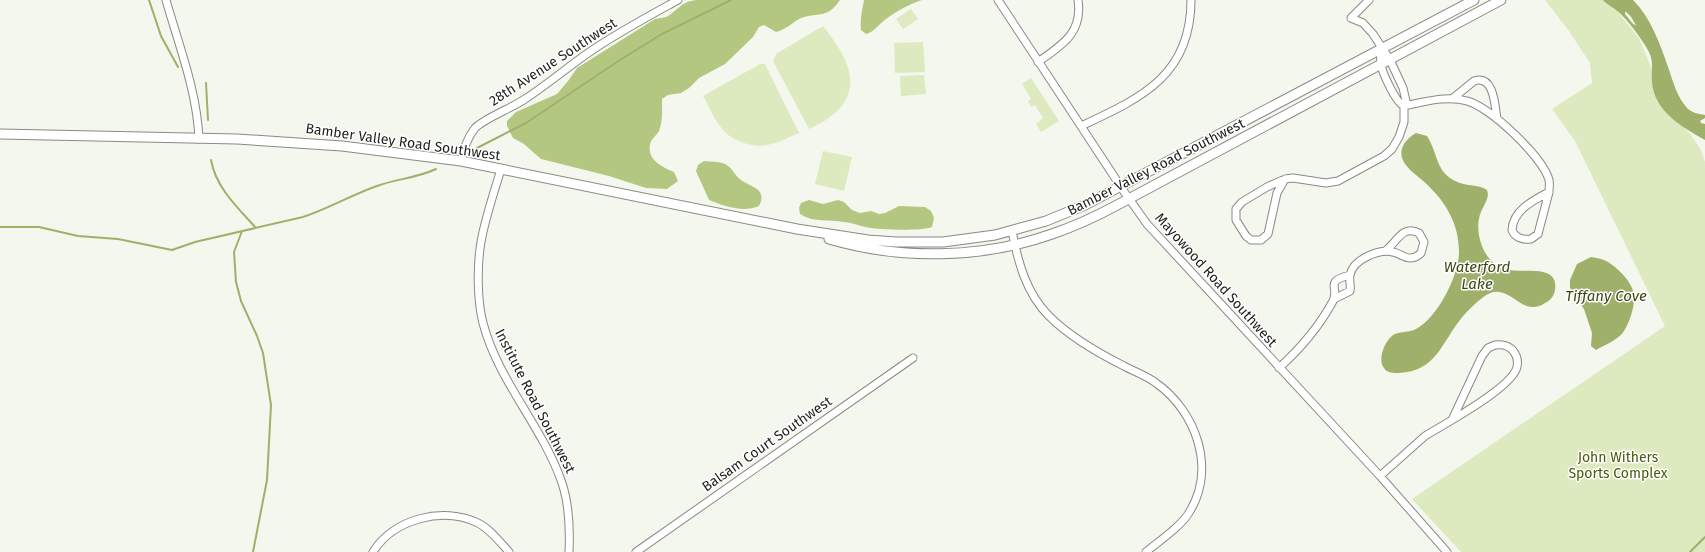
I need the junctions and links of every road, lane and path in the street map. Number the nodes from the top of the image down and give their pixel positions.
1 (166, 0) edge
2 (998, 0) edge
3 (1078, 0) edge
4 (1191, 0) edge
5 (1369, 0) edge
6 (1474, 0) edge
7 (1501, 0) edge
8 (676, 1) edge
9 (1381, 49) junction
10 (1038, 62) junction
11 (1385, 63) junction
12 (1452, 98) junction
13 (1404, 106) junction
14 (1497, 119) junction
15 (1081, 126) junction
16 (0, 134) edge
17 (199, 139) junction
18 (461, 161) junction
19 (501, 169) junction
20 (1285, 179) junction
21 (1121, 187) junction
22 (1549, 192) junction
23 (1129, 199) junction
24 (797, 229) junction
25 (1012, 231) junction
26 (1014, 245) junction
27 (1385, 251) junction
28 (1350, 275) junction
29 (1334, 299) junction
30 (913, 358) dead end
31 (1279, 368) junction
32 (1452, 420) junction
33 (1380, 476) junction
34 (569, 549) edge
35 (373, 552) edge
36 (509, 552) edge
37 (575, 552) edge
38 (636, 552) edge
39 (1146, 552) edge
40 (1447, 552) edge

1 - 17 street
2 - 10 street, Mayowood Road Southwest
3 - 10 street
4 - 15 street
5 - 9 street
6 - 9 main road, Bamber Valley Road Southwest
7 - 11 main road, Bamber Valley Road Southwest
8 - 18 street, 28th Avenue Southwest
9 - 11 street
9 - 21 main road, Bamber Valley Road Southwest
10 - 15 street, Mayowood Road Southwest
11 - 13 street
11 - 23 main road, Bamber Valley Road Southwest
12 - 13 street
12 - 14 street
12 - 14 street
13 - 20 street
14 - 22 street
15 - 21 street, Mayowood Road Southwest
16 - 17 main road, Bamber Valley Road Southwest
17 - 18 main road, Bamber Valley Road Southwest
18 - 19 main road, Bamber Valley Road Southwest
19 - 24 main road, Bamber Valley Road Southwest
19 - 34 street, Institute Road Southwest
20 - 20 street
21 - 23 street, Mayowood Road Southwest
21 - 25 main road, Bamber Valley Road Southwest
22 - 22 street
23 - 26 main road, Bamber Valley Road Southwest
23 - 31 street, Mayowood Road Southwest
24 - 25 main road, Bamber Valley Road Southwest
24 - 26 main road, Bamber Valley Road Southwest
25 - 26 street
26 - 39 street
27 - 27 street
27 - 28 street
28 - 29 street
28 - 29 street
29 - 31 street
30 - 38 street, Balsam Court Southwest
31 - 33 street, Mayowood Road Southwest
32 - 32 street
32 - 33 street
33 - 40 street, Mayowood Road Southwest
34 - 37 street
35 - 36 street

